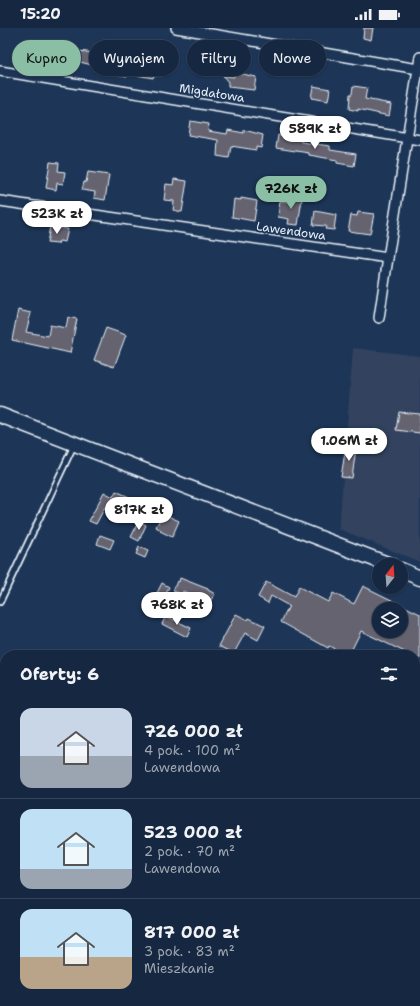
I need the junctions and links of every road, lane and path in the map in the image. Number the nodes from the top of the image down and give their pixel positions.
1 (176, 28) edge
2 (420, 57) edge
3 (418, 69) junction
4 (0, 71) edge
5 (408, 138) junction
6 (420, 140) edge
7 (0, 201) edge
8 (388, 258) junction
9 (378, 318) dead end
10 (0, 415) edge
11 (75, 444) junction
12 (372, 558) edge
13 (408, 573) edge
14 (420, 578) edge
15 (0, 602) edge

1 - 3 street
2 - 3 street
3 - 5 street
4 - 5 street, Migdałowa
5 - 6 street, Migdałowa
5 - 8 street
7 - 8 street, Lawendowa
8 - 9 street
10 - 11 main road
11 - 12 main road
11 - 15 lane
13 - 14 main road

